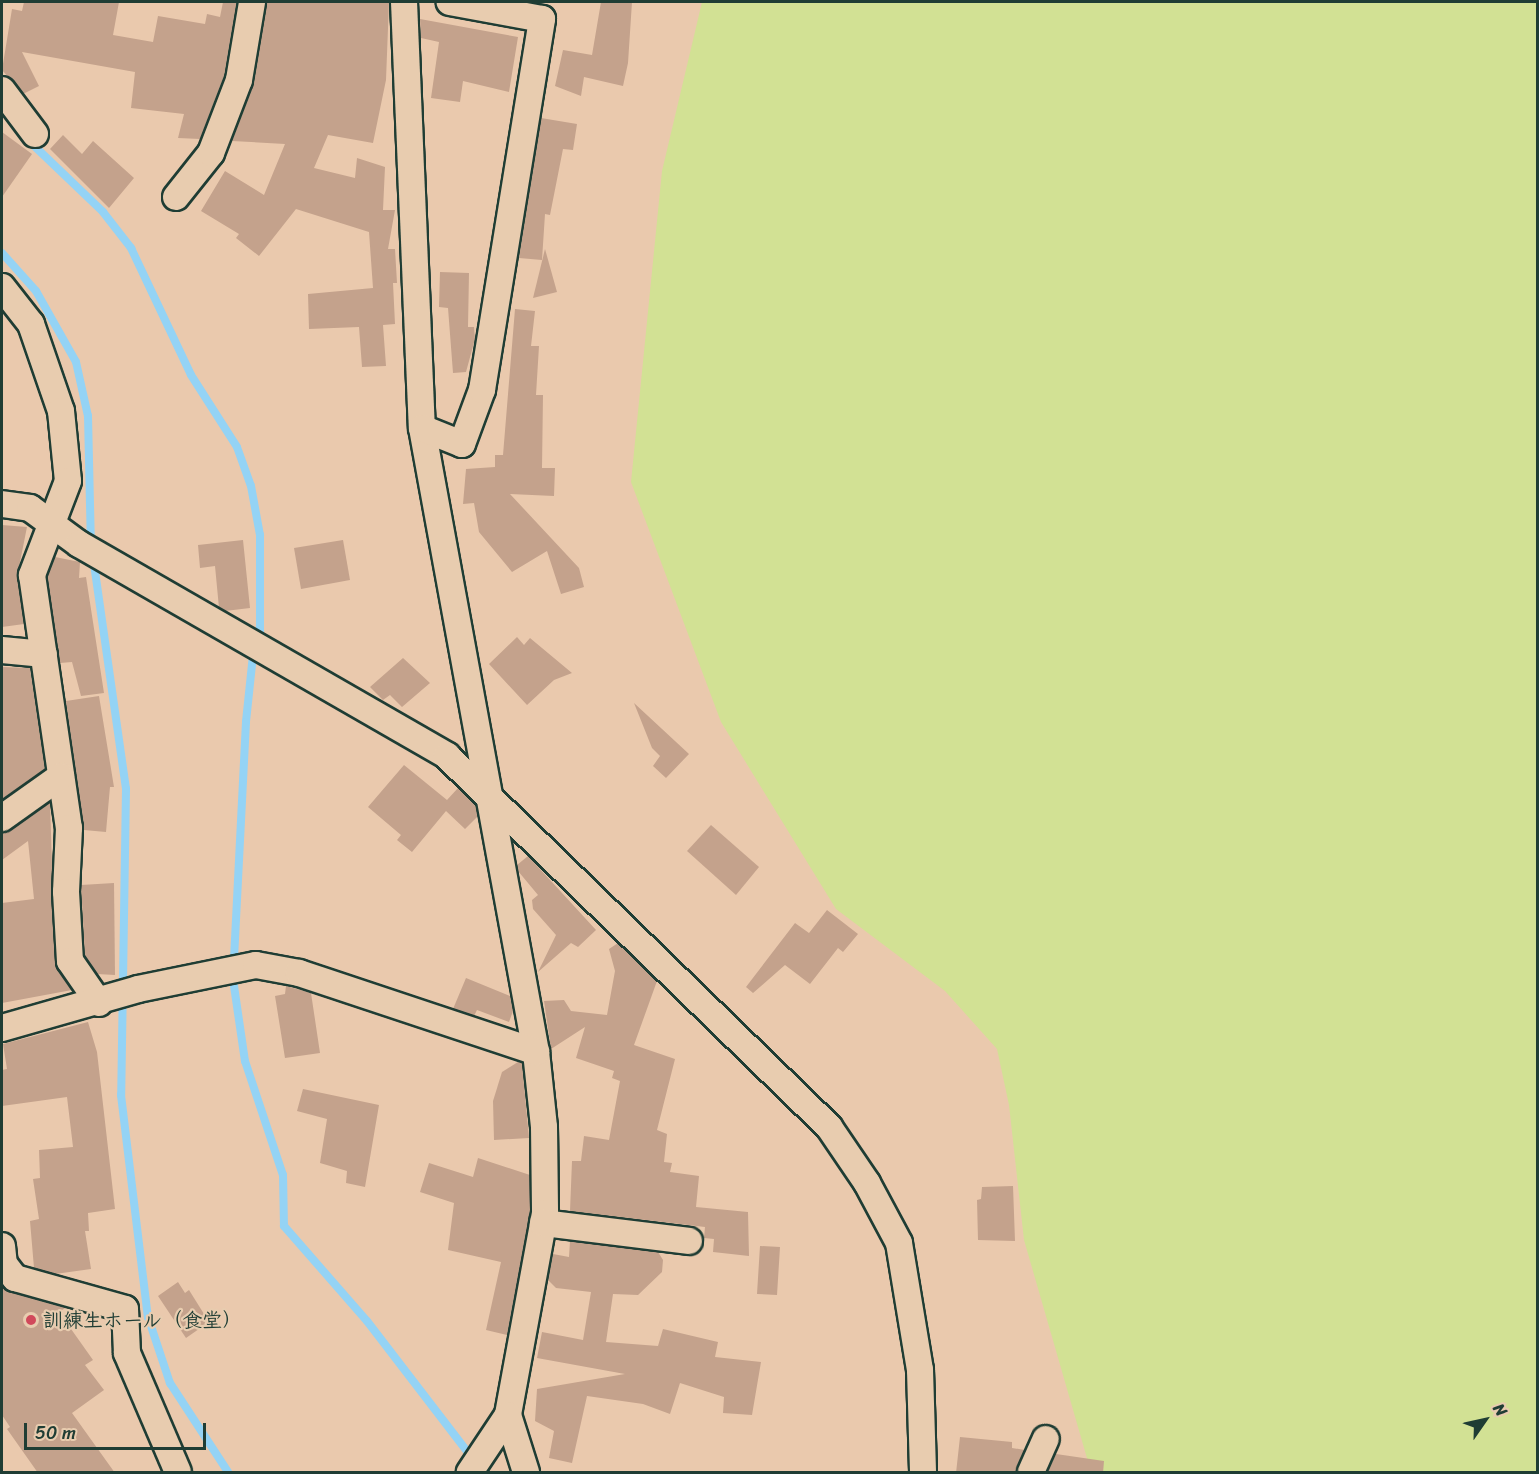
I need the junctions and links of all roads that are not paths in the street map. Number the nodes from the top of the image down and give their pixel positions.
1 (252, 2) edge
2 (404, 2) edge
3 (450, 2) edge
4 (543, 10) edge
5 (2, 90) edge
6 (35, 134) dead end
7 (176, 197) dead end
8 (2, 287) edge
9 (422, 428) junction
10 (2, 504) edge
11 (53, 522) junction
12 (2, 650) edge
13 (44, 654) junction
14 (62, 776) junction
15 (487, 790) junction
16 (2, 818) edge
17 (99, 1003) junction
18 (2, 1028) edge
19 (536, 1052) junction
20 (543, 1223) junction
21 (689, 1242) dead end
22 (2, 1246) edge
23 (508, 1415) junction
24 (1046, 1439) dead end
25 (178, 1473) edge
26 (470, 1473) edge
27 (526, 1473) edge
28 (923, 1473) edge
29 (1031, 1473) edge

1 - 7 street
2 - 9 street
3 - 4 street
4 - 9 street
5 - 6 street
8 - 11 street
9 - 15 street
10 - 11 street
11 - 13 street
11 - 15 street
12 - 13 street
13 - 14 street
14 - 16 street
14 - 17 street
15 - 19 street
15 - 28 street
17 - 18 street
17 - 19 street
19 - 20 street
20 - 21 street
20 - 23 street
22 - 25 street
23 - 26 street
23 - 27 street
24 - 29 street

